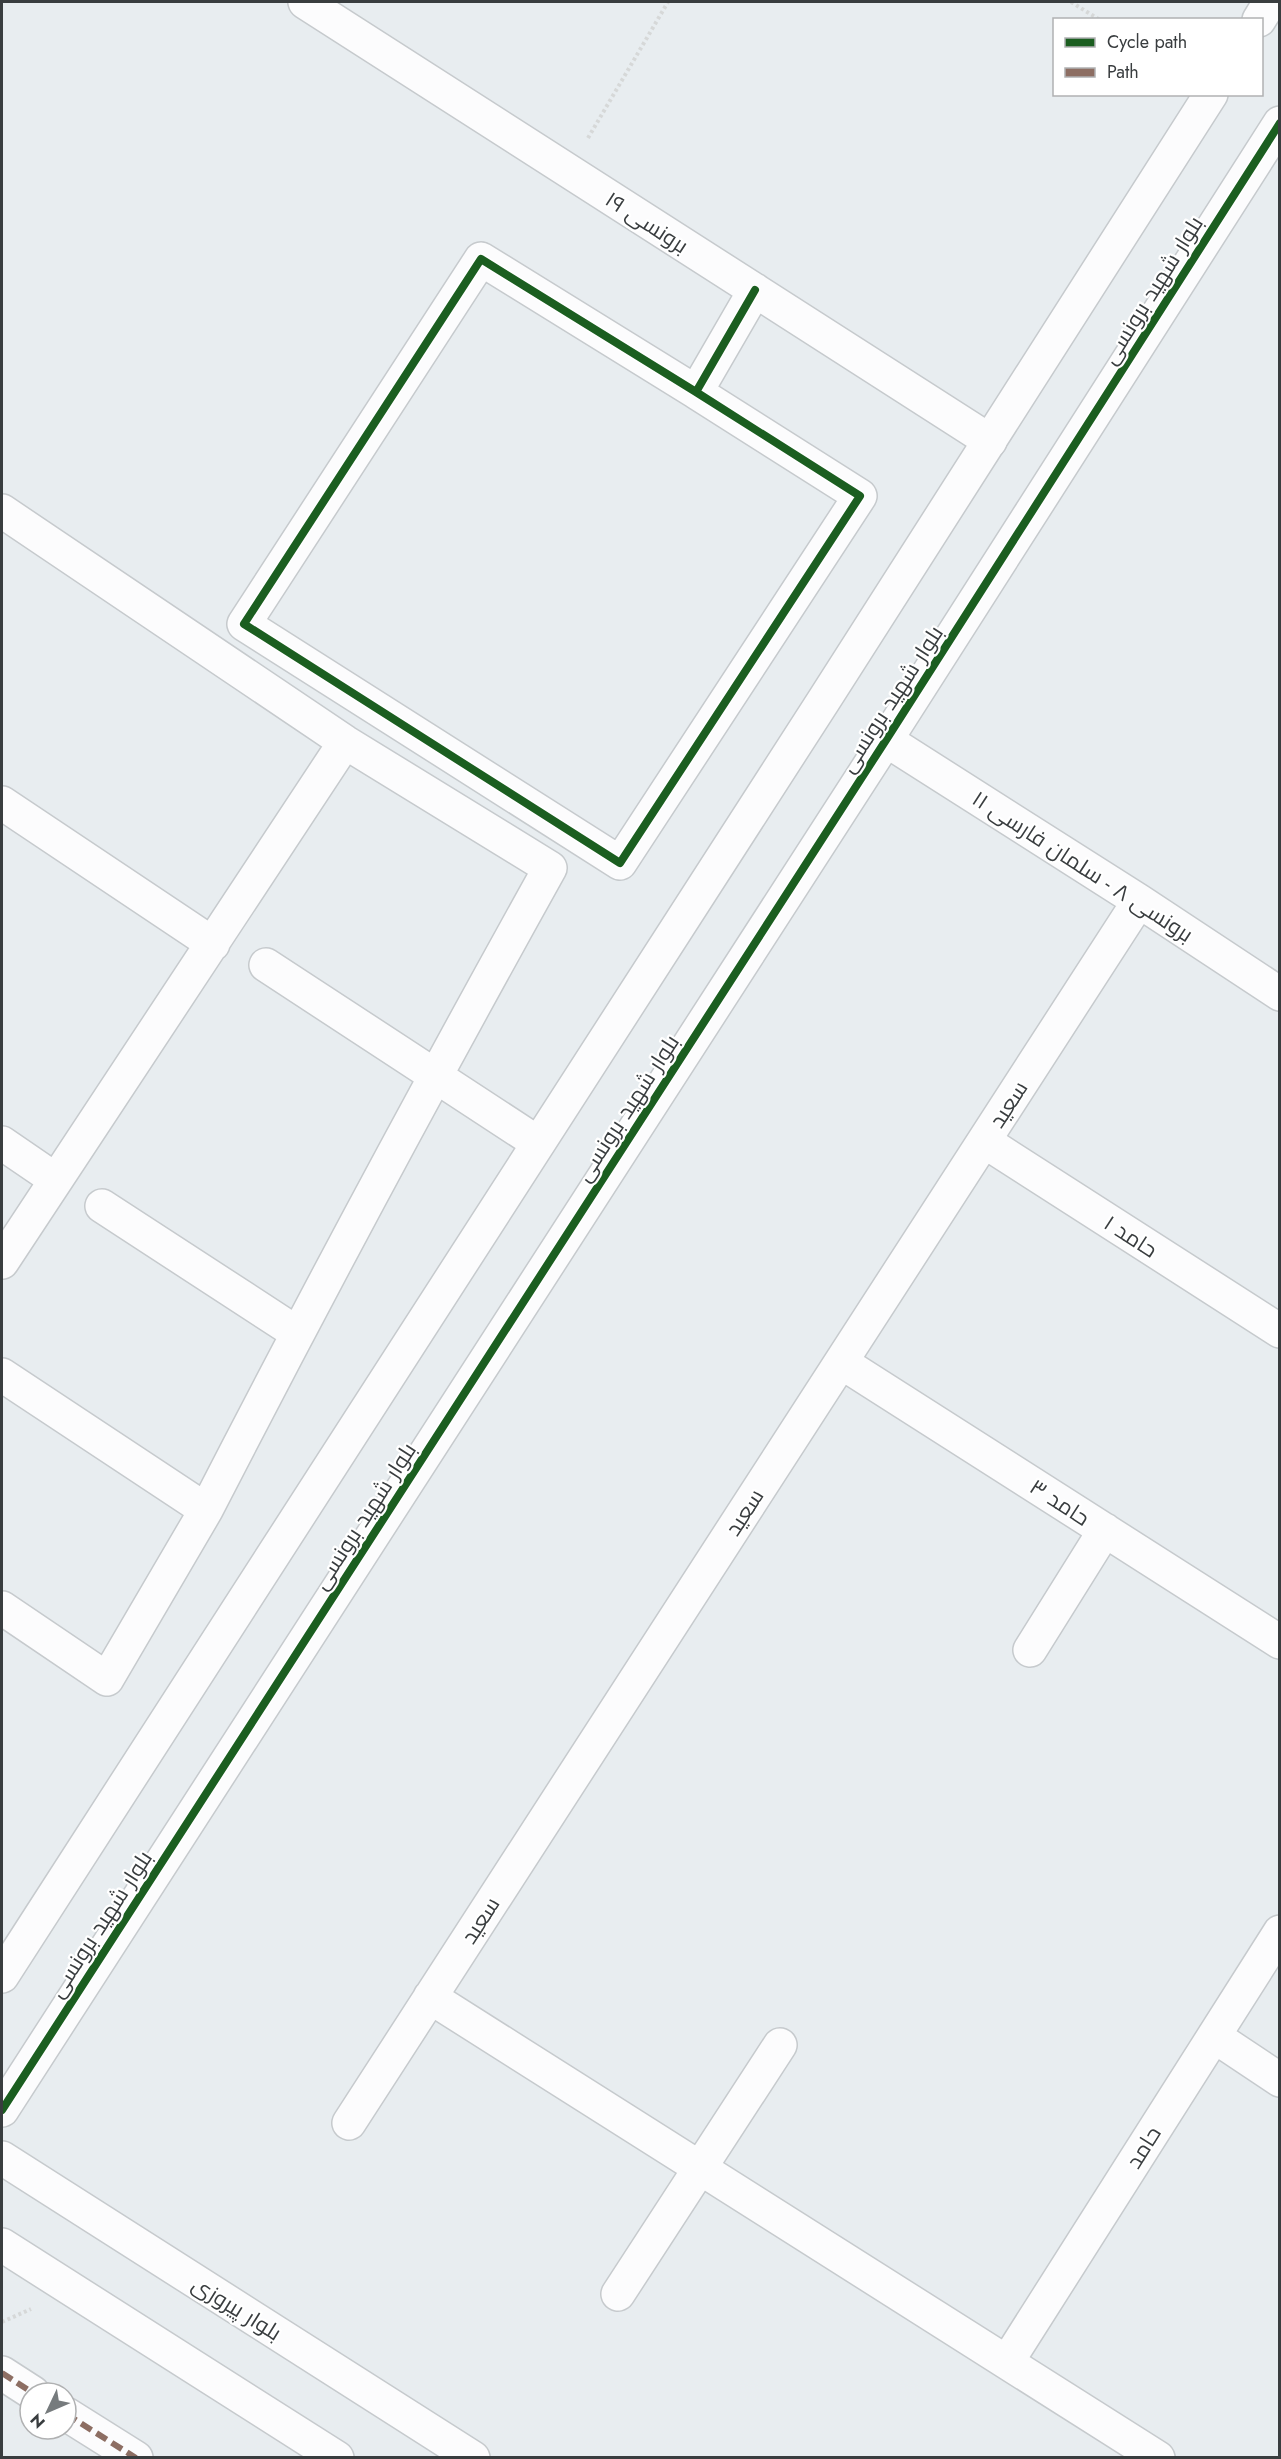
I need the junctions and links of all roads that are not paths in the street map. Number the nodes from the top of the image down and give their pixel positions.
1 (305, 2) edge
2 (1270, 2) edge
3 (1260, 18) edge
4 (1210, 96) edge
5 (1280, 123) edge
6 (755, 290) junction
7 (696, 392) junction
8 (990, 441) junction
9 (2, 511) edge
10 (886, 740) junction
11 (345, 742) junction
12 (2, 803) edge
13 (1139, 901) junction
14 (213, 944) junction
15 (266, 965) dead end
16 (1280, 994) edge
17 (435, 1075) junction
18 (984, 1141) junction
19 (2, 1143) edge
20 (538, 1143) junction
21 (56, 1180) junction
22 (102, 1206) dead end
23 (2, 1262) edge
24 (1280, 1331) edge
25 (297, 1333) junction
26 (841, 1362) junction
27 (2, 1375) edge
28 (206, 1510) junction
29 (1105, 1530) junction
30 (2, 1608) edge
31 (1280, 1642) edge
32 (1030, 1650) dead end
33 (1280, 1932) edge
34 (2, 1976) edge
35 (430, 1997) junction
36 (1214, 2036) junction
37 (780, 2044) dead end
38 (1280, 2080) edge
39 (2, 2110) edge
40 (349, 2123) dead end
41 (2, 2158) edge
42 (700, 2168) junction
43 (2, 2245) edge
44 (618, 2294) dead end
45 (1007, 2362) junction
46 (2, 2373) edge
47 (18, 2383) edge
48 (78, 2421) edge
49 (135, 2457) edge
50 (337, 2457) edge
51 (473, 2457) edge
52 (1158, 2457) edge

1 - 6 street, برونسی ۱۹
2 - 3 street
4 - 8 street
5 - 10 street, بلوار شهید برونسی
6 - 7 street
6 - 8 street, برونسی ۱۹
7 - 7 street
8 - 20 street
9 - 11 street
10 - 13 street, برونسی ۸ - سلمان فارسی ۱۱
10 - 39 street, بلوار شهید برونسی
11 - 14 street
11 - 17 street
12 - 14 street
13 - 16 street, برونسی ۸ - سلمان فارسی ۱۱
13 - 18 street, سعید
14 - 21 street
15 - 17 street
17 - 20 street
17 - 25 street
18 - 24 street, حامد ۱
18 - 26 street, سعید
19 - 21 street
20 - 34 street
21 - 23 street
22 - 25 street
25 - 28 street
26 - 29 street, حامد ۳
26 - 35 street, سعید
27 - 28 street
28 - 30 street
29 - 31 street, حامد ۳
29 - 32 street
33 - 36 street, حامد
35 - 40 street, سعید
35 - 42 street
36 - 38 street
36 - 45 street, حامد
37 - 42 street
41 - 51 street, بلوار پیروزی
42 - 44 street
42 - 45 street
43 - 50 street
45 - 52 street
46 - 47 street
48 - 49 street

